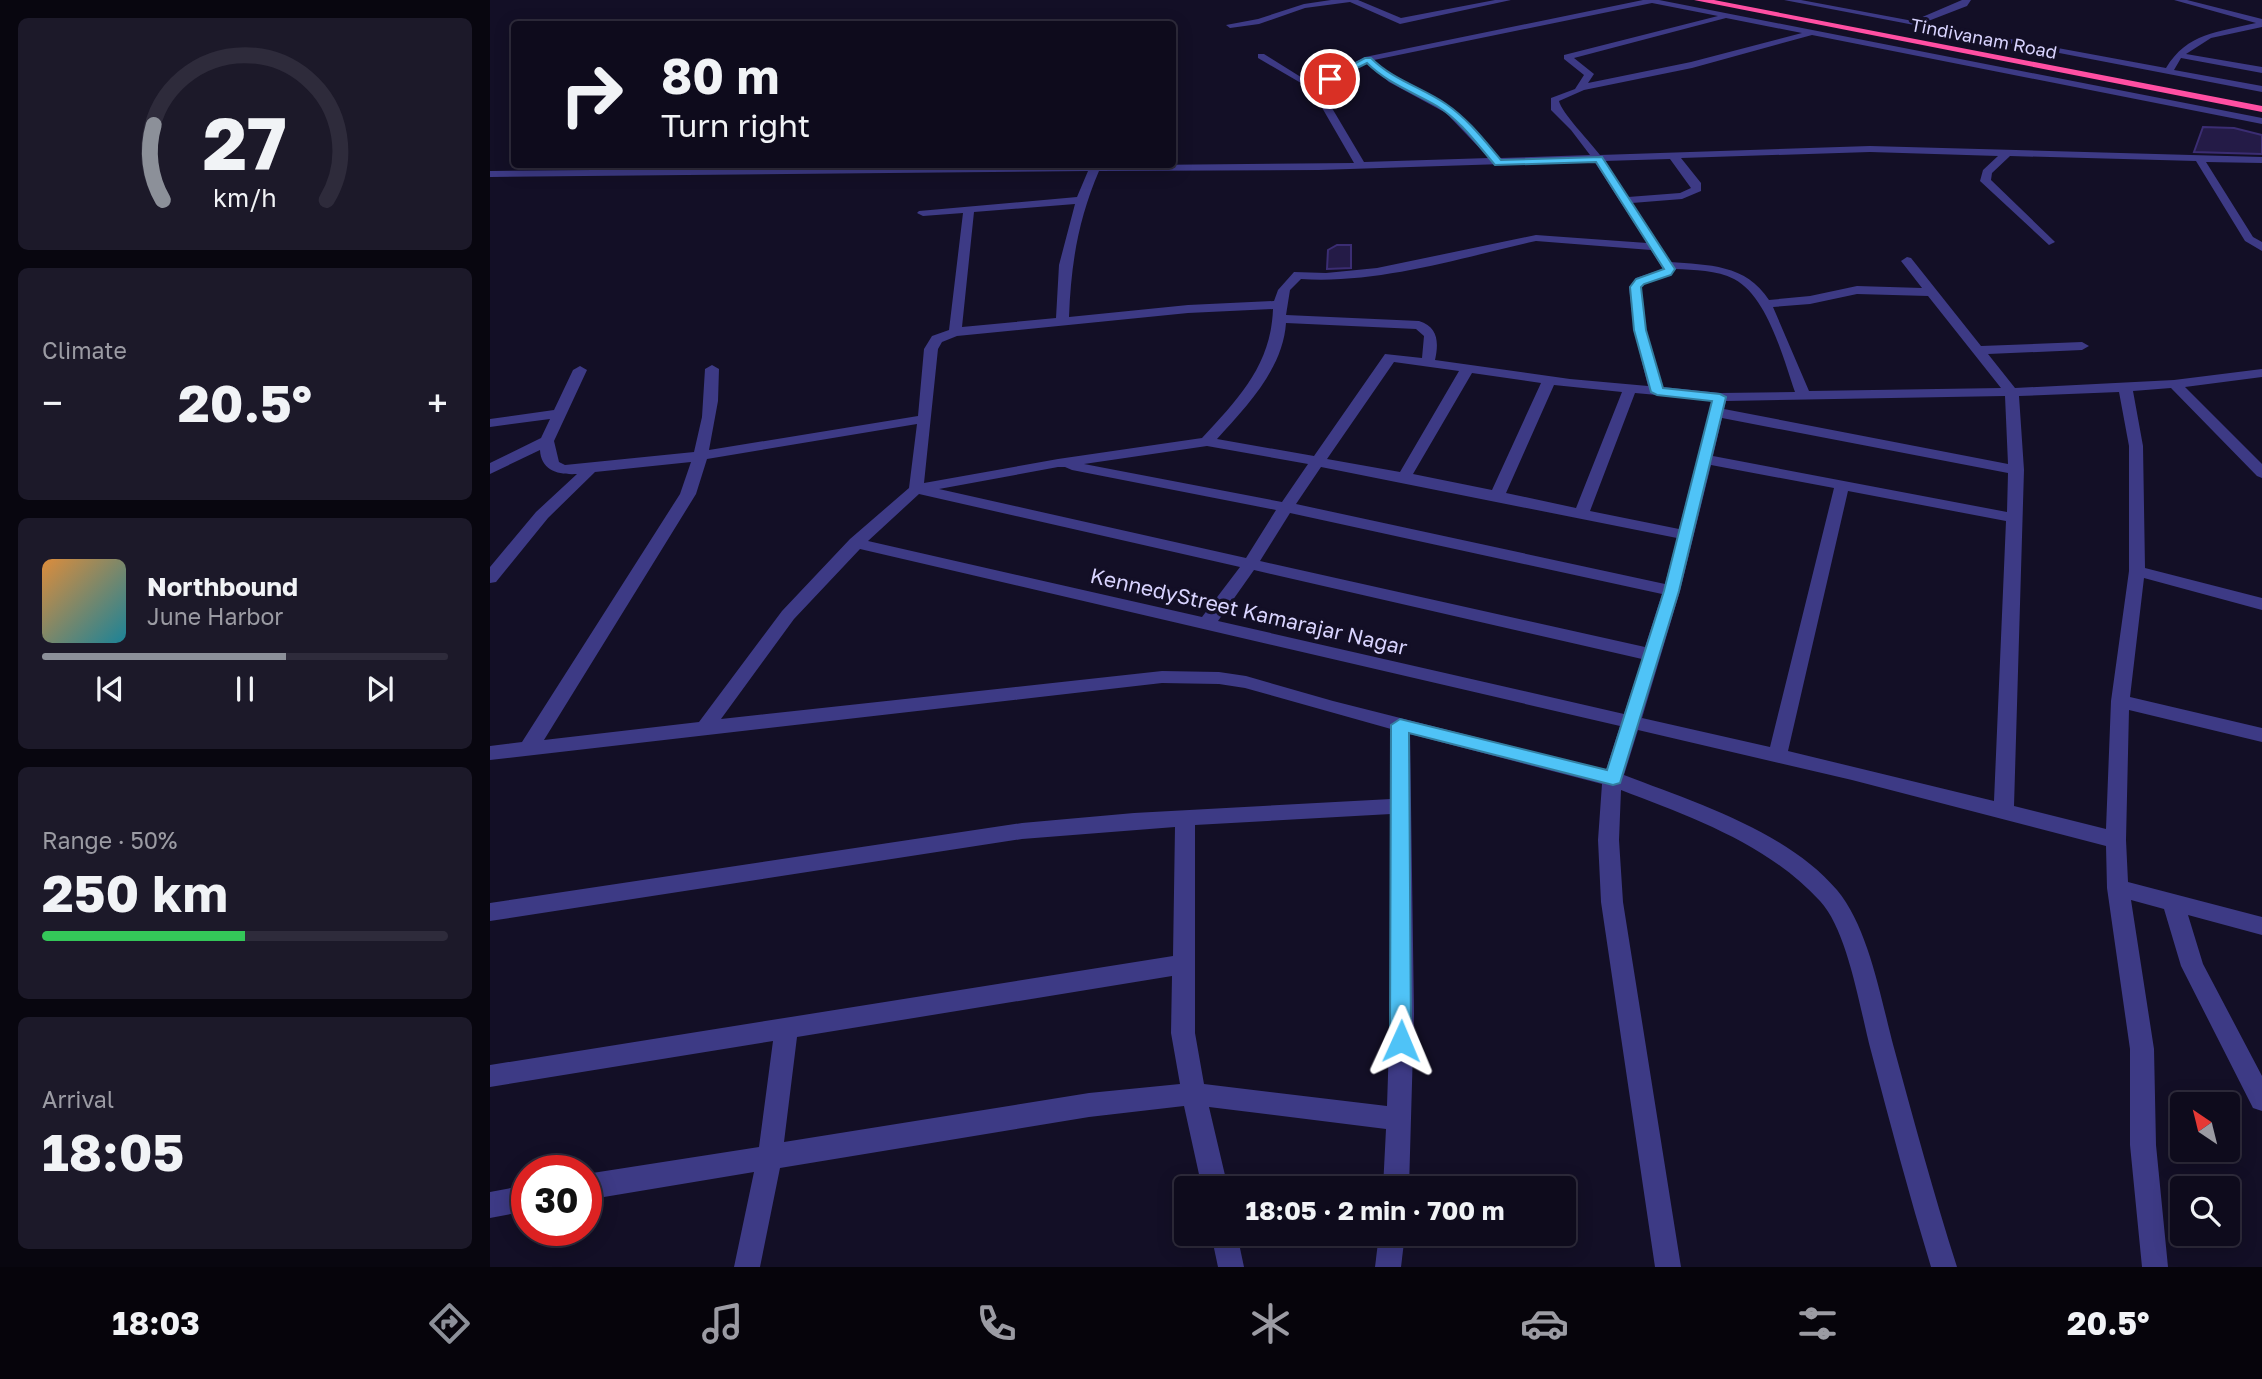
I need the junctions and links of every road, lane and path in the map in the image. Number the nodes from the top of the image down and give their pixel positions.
1 (1350, 0) edge
2 (1507, 0) edge
3 (1699, 0) edge
4 (1739, 0) edge
5 (1788, 0) edge
6 (1966, 0) edge
7 (2178, 0) edge
8 (2227, 0) edge
9 (1649, 1) edge
10 (2210, 9) junction
11 (1729, 16) junction
12 (2262, 23) edge
13 (1912, 24) junction
14 (1230, 25) dead end
15 (1811, 33) junction
16 (2188, 45) junction
17 (2213, 49) dead end
18 (2178, 55) junction
19 (1261, 56) dead end
20 (1368, 59) junction
21 (2262, 69) edge
22 (2169, 71) junction
23 (1583, 87) junction
24 (1311, 88) junction
25 (2262, 89) edge
26 (2262, 100) edge
27 (2262, 109) edge
28 (2262, 121) edge
29 (2008, 152) junction
30 (1674, 157) junction
31 (2199, 158) junction
32 (1598, 159) junction
33 (2262, 160) edge
34 (1499, 163) junction
35 (1361, 166) junction
36 (1176, 167) edge
37 (919, 168) edge
38 (1095, 168) edge
39 (490, 174) edge
40 (1081, 200) junction
41 (1625, 200) junction
42 (969, 209) junction
43 (923, 212) dead end
44 (2049, 242) dead end
45 (1655, 247) junction
46 (2262, 247) edge
47 (1907, 261) dead end
48 (1668, 265) junction
49 (1932, 292) junction
50 (1764, 304) junction
51 (1278, 312) junction
52 (1062, 322) junction
53 (955, 332) junction
54 (2082, 346) dead end
55 (1978, 350) junction
56 (1428, 363) junction
57 (712, 369) dead end
58 (1467, 369) junction
59 (580, 370) dead end
60 (2262, 373) edge
61 (1549, 380) junction
62 (2174, 384) junction
63 (2125, 388) junction
64 (1630, 389) junction
65 (1657, 392) junction
66 (2012, 393) junction
67 (1804, 396) junction
68 (1717, 405) junction
69 (559, 414) junction
70 (924, 419) junction
71 (490, 423) edge
72 (547, 441) junction
73 (1207, 442) junction
74 (701, 456) junction
75 (1704, 459) junction
76 (1058, 463) junction
77 (1319, 463) junction
78 (490, 469) edge
79 (590, 469) junction
80 (2016, 470) junction
81 (2262, 473) edge
82 (1404, 477) junction
83 (1842, 485) junction
84 (916, 489) junction
85 (1497, 496) junction
86 (1286, 508) junction
87 (1581, 514) junction
88 (2015, 518) junction
89 (1686, 535) junction
90 (856, 543) junction
91 (1252, 563) junction
92 (2137, 571) junction
93 (491, 576) edge
94 (1672, 591) junction
95 (2262, 604) edge
96 (1206, 624) junction
97 (1653, 655) junction
98 (2120, 701) junction
99 (1632, 723) junction
100 (1400, 725) junction
101 (704, 729) junction
102 (2262, 735) edge
103 (528, 749) junction
104 (490, 753) edge
105 (1777, 756) junction
106 (1613, 779) junction
107 (1401, 806) junction
108 (2004, 811) junction
109 (1185, 820) junction
110 (2116, 840) junction
111 (2118, 888) junction
112 (2173, 904) junction
113 (490, 912) edge
114 (2262, 926) edge
115 (1184, 964) junction
116 (787, 1027) junction
117 (490, 1076) edge
118 (1194, 1094) junction
119 (2262, 1100) edge
120 (1398, 1119) junction
121 (770, 1155) junction
122 (1212, 1176) edge
123 (1396, 1176) edge
124 (602, 1184) edge
125 (511, 1201) edge
126 (490, 1205) edge
127 (1227, 1246) edge
128 (1391, 1246) edge
129 (747, 1267) edge
130 (1231, 1267) edge
131 (1388, 1267) edge
132 (1668, 1267) edge
133 (1944, 1267) edge
134 (2155, 1267) edge

1 - 2 street
1 - 14 street
3 - 27 highway, Tindivanam Road
4 - 26 highway
5 - 13 street
6 - 13 street
7 - 10 street
8 - 10 street
9 - 11 street
9 - 20 street
10 - 12 street
11 - 15 street
11 - 23 street
12 - 16 street
13 - 22 street
15 - 23 street
15 - 28 street
16 - 17 street
16 - 18 street
18 - 21 street
18 - 22 street
19 - 24 street
20 - 24 street
20 - 34 street
22 - 25 street
23 - 32 street
24 - 35 street
29 - 30 street
29 - 31 street
29 - 44 street
30 - 32 street
30 - 41 street
31 - 33 street
31 - 46 street
32 - 34 street
32 - 41 street
34 - 35 street
35 - 36 street
37 - 39 street
38 - 40 street
40 - 42 street
40 - 52 street
41 - 45 street
42 - 43 street
42 - 53 street
45 - 48 street
45 - 51 street
47 - 49 street
48 - 50 street
48 - 65 street
49 - 50 street
49 - 55 street
50 - 67 street
51 - 52 street
51 - 56 street
51 - 73 street
52 - 53 street
53 - 70 street
54 - 55 street
55 - 66 street
56 - 58 street
56 - 77 street
57 - 74 street
58 - 61 street
58 - 82 street
59 - 69 street
60 - 62 street
61 - 64 street
61 - 85 street
62 - 63 street
62 - 81 street
63 - 66 street
63 - 92 street
64 - 65 street
64 - 87 street
65 - 68 street
66 - 67 street
66 - 80 street
67 - 68 street
68 - 75 street
68 - 80 street
69 - 71 street
69 - 72 street
70 - 74 street
70 - 84 street
72 - 78 street
72 - 79 street
73 - 76 street
73 - 77 street
74 - 79 street
74 - 103 street
75 - 83 street
75 - 89 street
76 - 84 street
76 - 86 street
77 - 82 street
77 - 86 street
79 - 93 street
80 - 88 street
82 - 85 street
83 - 88 street
83 - 105 street
84 - 90 street
84 - 91 street
85 - 87 street
86 - 91 street
86 - 94 street
87 - 89 street
88 - 108 street
89 - 94 street
90 - 96 street, KennedyStreet Kamarajar Nagar
90 - 101 street
91 - 96 street
91 - 97 street
92 - 95 street
92 - 98 street
94 - 97 street
96 - 99 street, KennedyStreet Kamarajar Nagar
97 - 99 street
98 - 102 street
98 - 110 street
99 - 105 street, KennedyStreet Kamarajar Nagar
99 - 106 street
100 - 101 street
100 - 106 street
100 - 107 street
101 - 103 street
103 - 104 street
105 - 108 street, KennedyStreet Kamarajar Nagar
106 - 132 street
106 - 133 street
107 - 109 street
107 - 120 street
108 - 110 street, KennedyStreet Kamarajar Nagar
109 - 113 street
109 - 115 street
110 - 111 street
111 - 112 street
111 - 134 street
112 - 114 street
112 - 119 street
115 - 116 street
115 - 118 street
116 - 117 street
116 - 121 street
118 - 120 street
118 - 121 street
118 - 122 street
120 - 123 street
121 - 124 street
121 - 129 street
125 - 126 street
127 - 130 street
128 - 131 street

